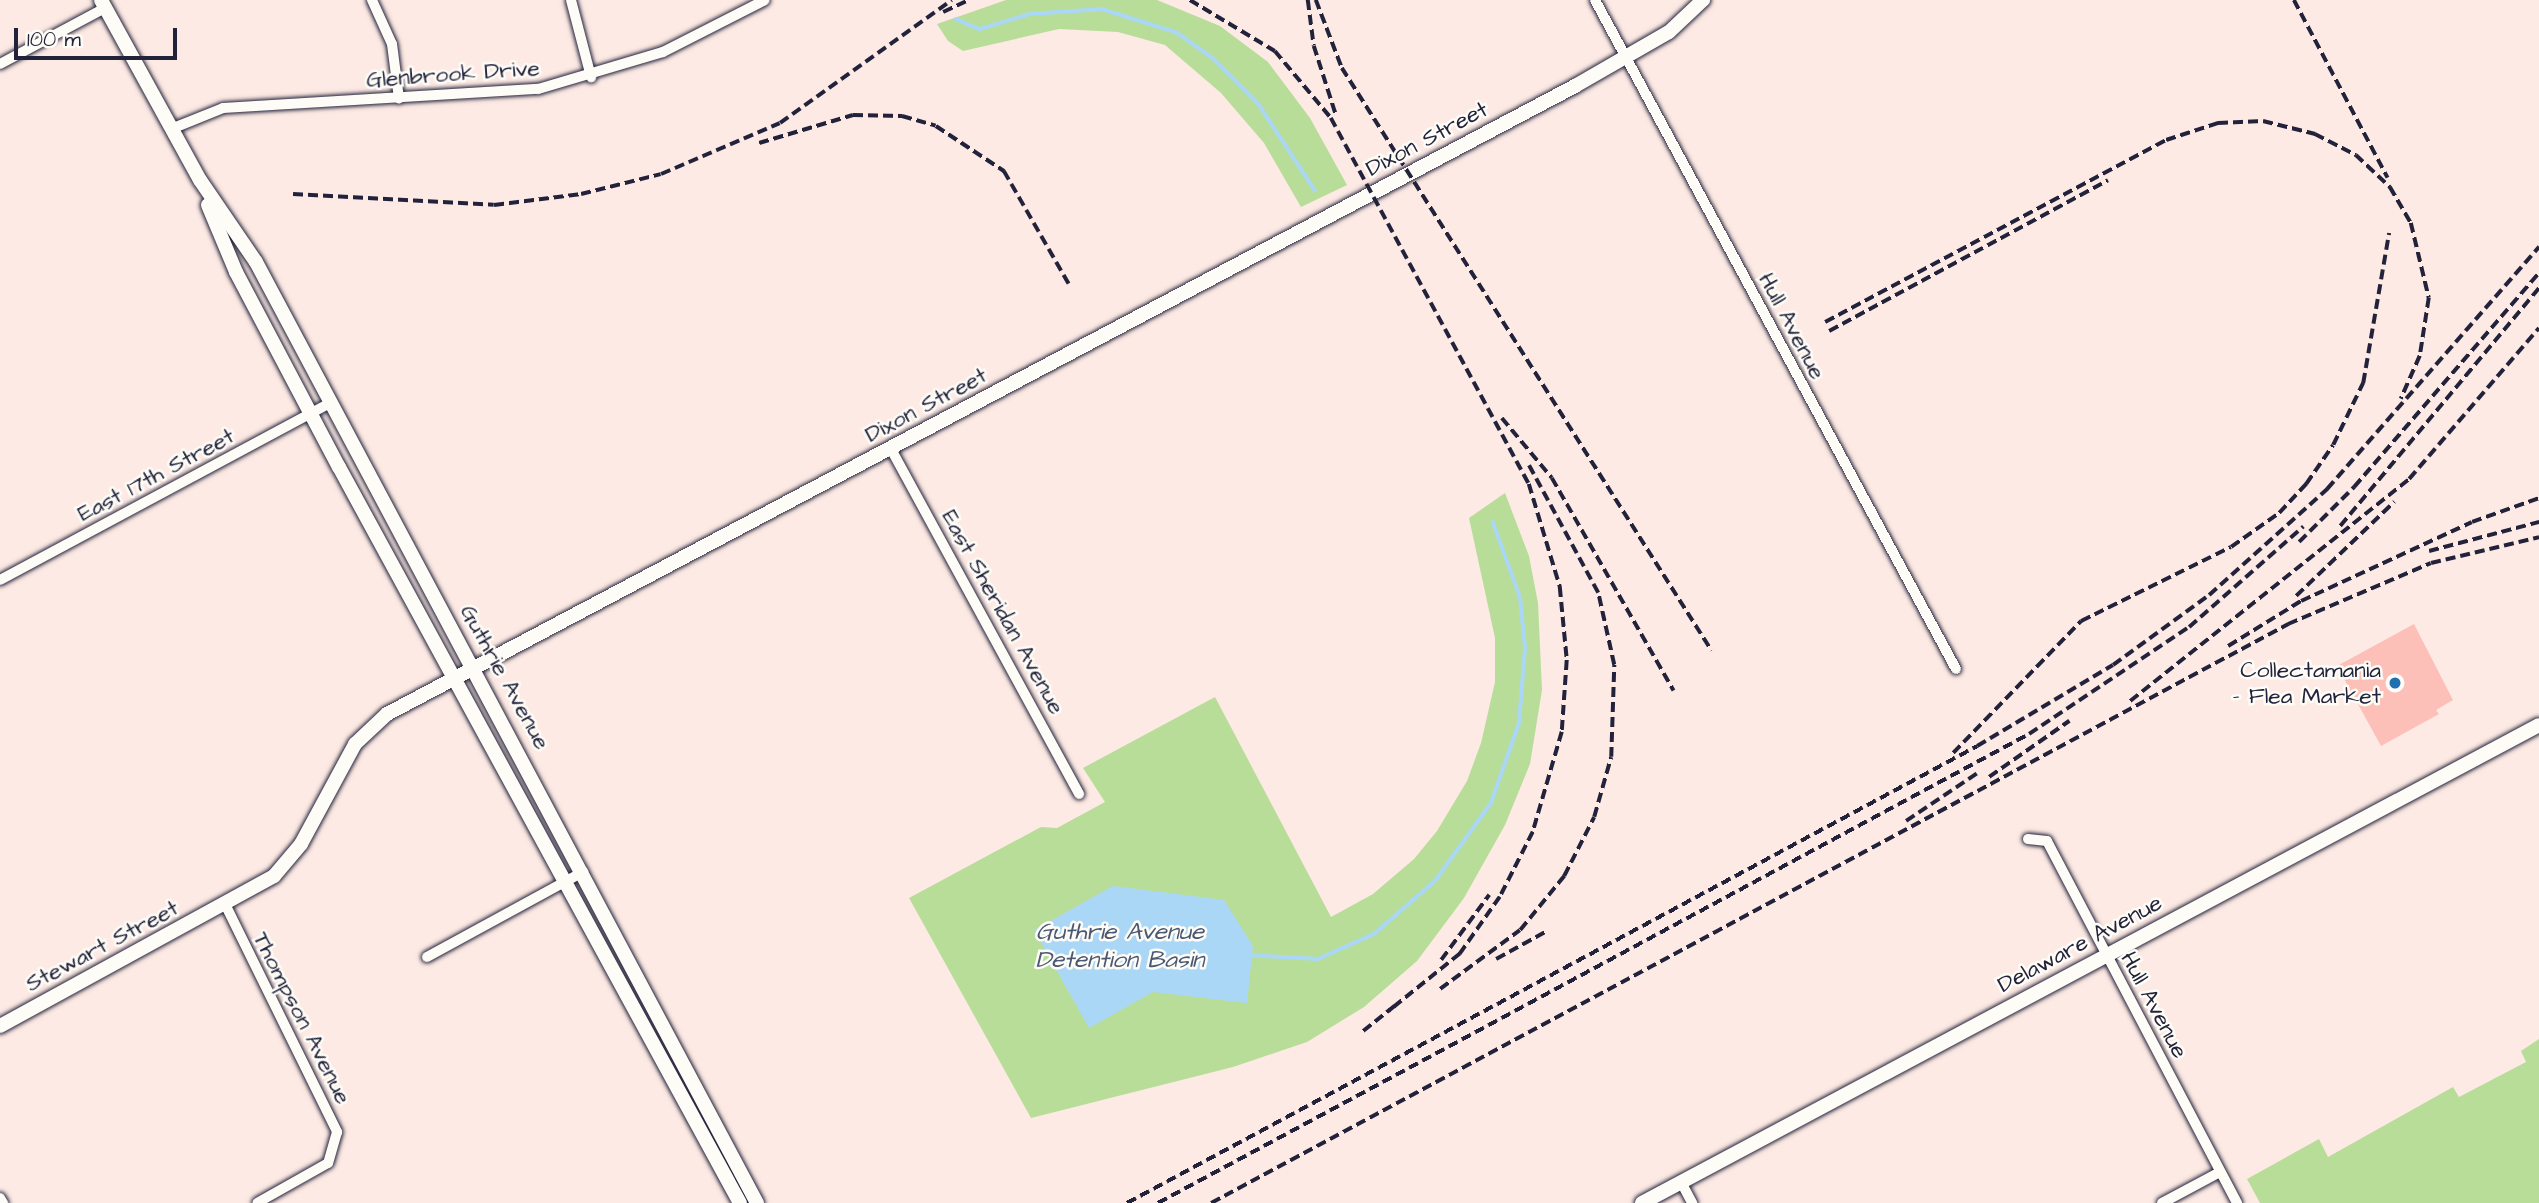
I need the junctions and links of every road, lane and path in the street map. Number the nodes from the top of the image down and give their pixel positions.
1 (372, 0) edge
2 (571, 0) edge
3 (765, 0) edge
4 (1595, 0) edge
5 (1703, 0) edge
6 (103, 4) edge
7 (1626, 57) junction
8 (0, 64) edge
9 (591, 77) junction
10 (399, 99) junction
11 (171, 129) junction
12 (200, 180) junction
13 (330, 403) junction
14 (311, 414) junction
15 (891, 449) junction
16 (0, 580) edge
17 (473, 668) junction
18 (1956, 669) dead end
19 (453, 679) junction
20 (2539, 726) edge
21 (1079, 794) dead end
22 (2028, 839) dead end
23 (583, 872) junction
24 (563, 883) junction
25 (226, 906) junction
26 (2106, 956) junction
27 (427, 957) dead end
28 (0, 1026) edge
29 (2220, 1172) junction
30 (1681, 1182) junction
31 (0, 1198) edge
32 (3, 1203) edge
33 (257, 1203) edge
34 (740, 1203) edge
35 (757, 1203) edge
36 (1642, 1203) edge
37 (1692, 1203) edge
38 (2162, 1203) edge
39 (2237, 1203) edge

1 - 10 street
2 - 9 street
3 - 9 street, Glenbrook Drive
4 - 7 street, Hull Avenue
5 - 7 main road, Dixon Street
6 - 8 street
6 - 11 main road, Guthrie Avenue
7 - 15 main road, Dixon Street
7 - 18 street, Hull Avenue
9 - 10 street, Glenbrook Drive
10 - 11 street, Glenbrook Drive
11 - 12 main road, Guthrie Avenue
12 - 13 main road, Guthrie Avenue
12 - 14 main road, Guthrie Avenue
13 - 14 street, East 17th Street
13 - 17 main road, Guthrie Avenue
14 - 16 street, East 17th Street
14 - 19 main road, Guthrie Avenue
15 - 17 main road, Dixon Street
15 - 21 street, East Sheridan Avenue
17 - 19 main road, Dixon Street
17 - 23 main road, Guthrie Avenue
19 - 24 main road, Guthrie Avenue
19 - 25 main road, Dixon Street
20 - 26 main road, Delaware Avenue
22 - 26 street, Hull Avenue
23 - 24 street
23 - 35 main road, Guthrie Avenue
24 - 27 street
24 - 34 main road, Guthrie Avenue
25 - 28 main road, Stewart Street
25 - 33 street, Thompson Avenue
26 - 29 street, Hull Avenue
26 - 30 main road, Delaware Avenue
29 - 38 street
29 - 39 street, Hull Avenue
30 - 36 main road, Delaware Avenue
30 - 37 street
31 - 32 street

